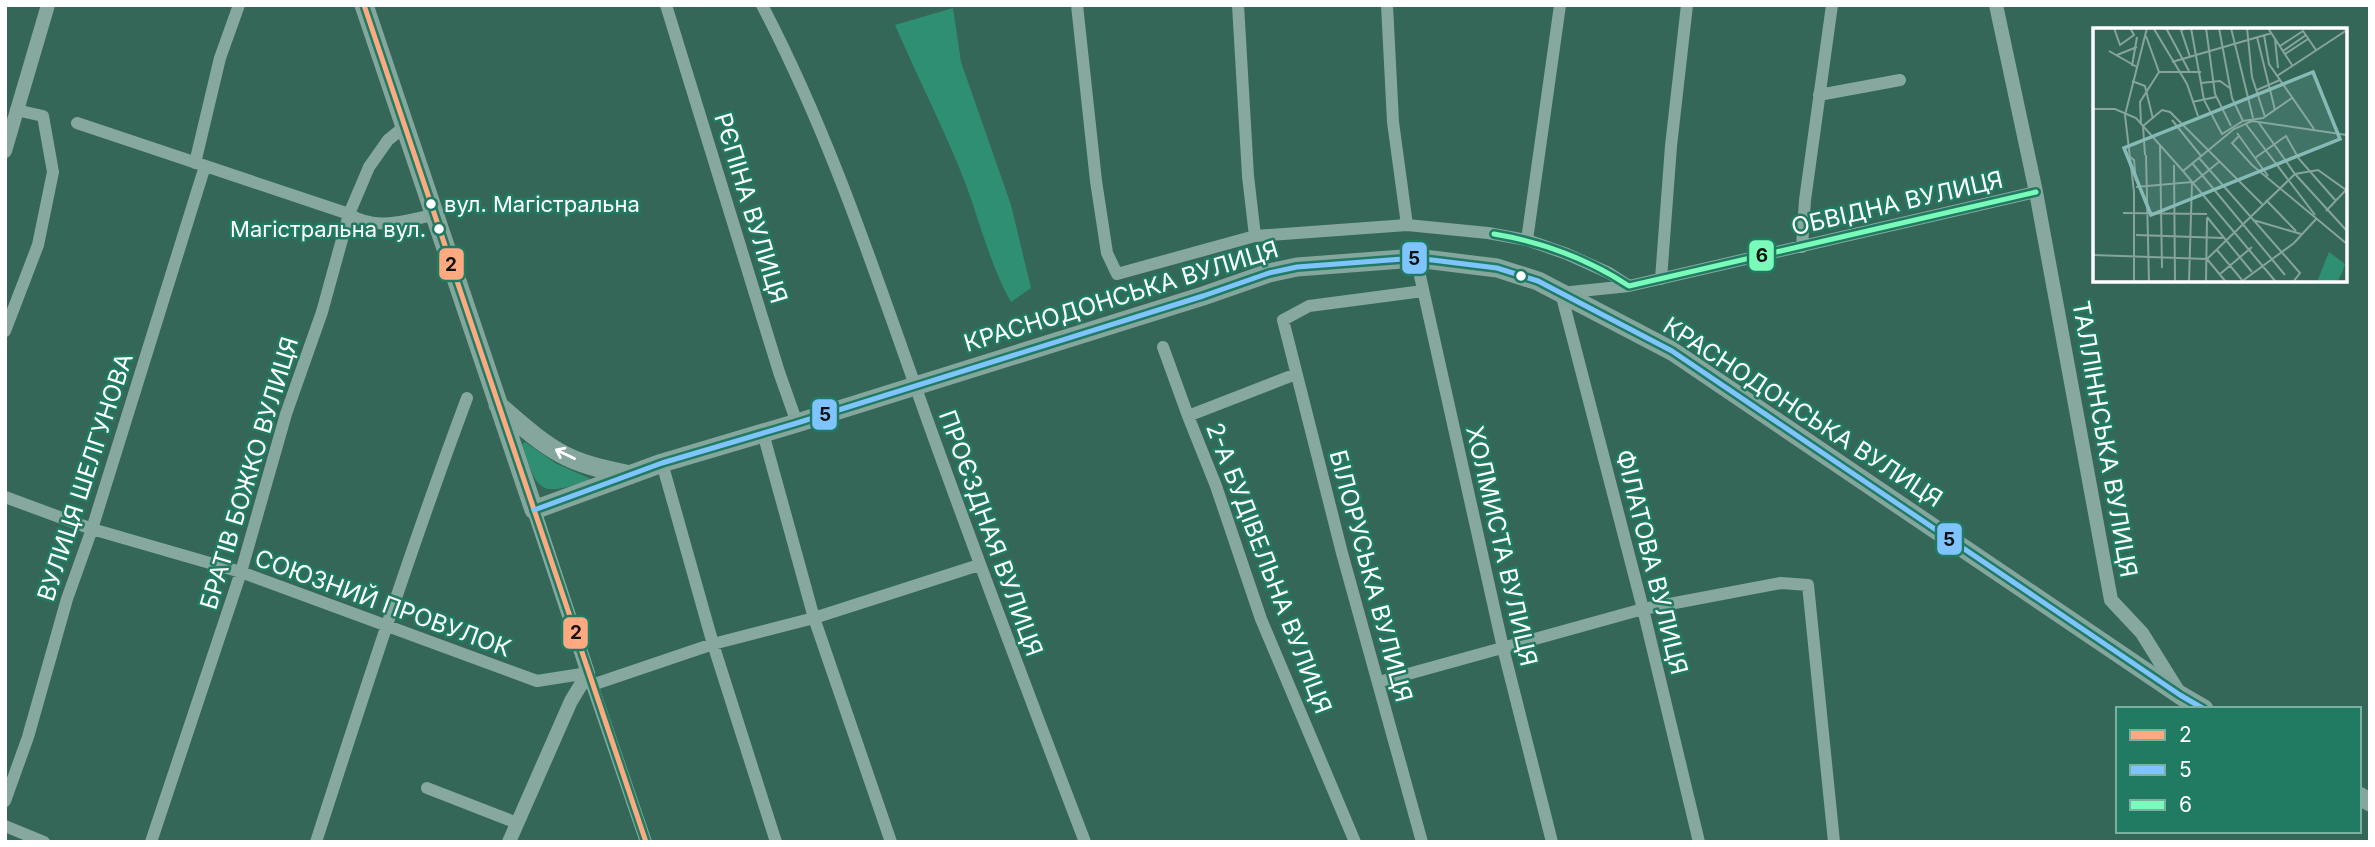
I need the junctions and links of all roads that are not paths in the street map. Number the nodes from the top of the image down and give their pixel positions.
1 (48, 5) edge
2 (239, 5) edge
3 (364, 5) edge
4 (666, 5) edge
5 (762, 5) edge
6 (1077, 5) edge
7 (1238, 5) edge
8 (1387, 5) edge
9 (1560, 5) edge
10 (1688, 5) edge
11 (1832, 5) edge
12 (1996, 5) edge
13 (1900, 80) dead end
14 (1819, 95) junction
15 (16, 110) junction
16 (77, 123) dead end
17 (404, 127) junction
18 (5, 151) edge
19 (200, 164) junction
20 (2036, 192) junction
21 (349, 214) junction
22 (433, 215) junction
23 (1407, 225) junction
24 (1255, 236) junction
25 (1527, 240) junction
26 (1802, 247) junction
27 (1416, 258) junction
28 (1661, 279) junction
29 (1629, 286) junction
30 (1423, 291) junction
31 (1561, 293) junction
32 (5, 331) edge
33 (1163, 347) dead end
34 (1296, 374) junction
35 (915, 385) junction
36 (467, 398) dead end
37 (498, 404) junction
38 (1188, 416) junction
39 (797, 423) junction
40 (763, 433) junction
41 (662, 463) junction
42 (630, 475) junction
43 (5, 497) edge
44 (534, 510) junction
45 (92, 529) junction
46 (979, 565) junction
47 (241, 572) junction
48 (1643, 609) junction
49 (814, 618) junction
50 (385, 626) junction
51 (713, 644) junction
52 (1503, 648) junction
53 (590, 679) junction
54 (1379, 682) junction
55 (2180, 695) junction
56 (2201, 707) edge
57 (427, 788) dead end
58 (5, 801) edge
59 (517, 823) junction
60 (5, 826) edge
61 (44, 842) edge
62 (151, 842) edge
63 (316, 842) edge
64 (509, 842) edge
65 (646, 842) edge
66 (776, 842) edge
67 (891, 842) edge
68 (1085, 842) edge
69 (1355, 842) edge
70 (1422, 842) edge
71 (1552, 842) edge
72 (1699, 842) edge
73 (1834, 842) edge

1 - 15 street
2 - 19 street, ВУЛИЦЯ ШЕЛГУНОВА
3 - 17 main road
4 - 39 street, РЄПІНА ВУЛИЦЯ
5 - 35 street, ПРОЄЗДНАЯ ВУЛИЦЯ
6 - 24 street
7 - 24 street
8 - 23 street
9 - 25 street
10 - 28 street
11 - 14 street
12 - 20 street, ТАЛЛІННСЬКА ВУЛИЦЯ
13 - 14 street
14 - 26 street
15 - 18 street
15 - 32 street
16 - 19 street
17 - 21 street, БРАТІВ БОЖКО ВУЛИЦЯ
17 - 22 main road
19 - 21 street
19 - 45 street, ВУЛИЦЯ ШЕЛГУНОВА
20 - 26 street, ОБВІДНА ВУЛИЦЯ
20 - 55 street, ТАЛЛІННСЬКА ВУЛИЦЯ
21 - 22 street
21 - 47 street, БРАТІВ БОЖКО ВУЛИЦЯ
22 - 37 main road
23 - 24 street
23 - 25 street
25 - 29 street
26 - 28 street, ОБВІДНА ВУЛИЦЯ
27 - 30 street, ХОЛМИСТА ВУЛИЦЯ
27 - 31 main road, КРАСНОДОНСЬКА ВУЛИЦЯ
27 - 35 main road, КРАСНОДОНСЬКА ВУЛИЦЯ
28 - 29 street, ОБВІДНА ВУЛИЦЯ
29 - 31 street, ОБВІДНА ВУЛИЦЯ
30 - 34 street, БІЛОРУСЬКА ВУЛИЦЯ
30 - 52 street, ХОЛМИСТА ВУЛИЦЯ
31 - 48 street, ФІЛАТОВА ВУЛИЦЯ
31 - 55 main road, КРАСНОДОНСЬКА ВУЛИЦЯ
33 - 38 street
34 - 38 street, 2-А БУДІВЕЛЬНА ВУЛИЦЯ
34 - 54 street, БІЛОРУСЬКА ВУЛИЦЯ
35 - 39 main road, КРАСНОДОНСЬКА ВУЛИЦЯ
35 - 46 street, ПРОЄЗДНАЯ ВУЛИЦЯ
36 - 50 street
42 -> 37 main road
37 - 44 main road
38 - 69 street, 2-А БУДІВЕЛЬНА ВУЛИЦЯ
39 - 40 main road, КРАСНОДОНСЬКА ВУЛИЦЯ
40 - 41 main road, КРАСНОДОНСЬКА ВУЛИЦЯ
40 - 49 street
41 - 42 main road, КРАСНОДОНСЬКА ВУЛИЦЯ
41 - 51 street
42 - 44 main road, КРАСНОДОНСЬКА ВУЛИЦЯ
43 - 45 street, СОЮЗНИЙ ПРОВУЛОК
44 - 53 street
45 - 47 street, СОЮЗНИЙ ПРОВУЛОК
45 - 58 street, ВУЛИЦЯ ШЕЛГУНОВА
46 - 49 street, СОЮЗНИЙ ПРОВУЛОК
46 - 68 street, ПРОЄЗДНАЯ ВУЛИЦЯ
47 - 50 street, СОЮЗНИЙ ПРОВУЛОК
47 - 62 street, БРАТІВ БОЖКО ВУЛИЦЯ
48 - 52 street
48 - 72 street, ФІЛАТОВА ВУЛИЦЯ
48 - 73 street
49 - 51 street, СОЮЗНИЙ ПРОВУЛОК
49 - 67 street
50 - 53 street, СОЮЗНИЙ ПРОВУЛОК
50 - 63 street
51 - 53 street, СОЮЗНИЙ ПРОВУЛОК
51 - 66 street
52 - 54 street
52 - 71 street, ХОЛМИСТА ВУЛИЦЯ
53 - 59 street
53 - 65 street
54 - 70 street, БІЛОРУСЬКА ВУЛИЦЯ
55 - 56 main road, КРАСНОДОНСЬКА ВУЛИЦЯ
57 - 59 street
59 - 64 street
60 - 61 street

